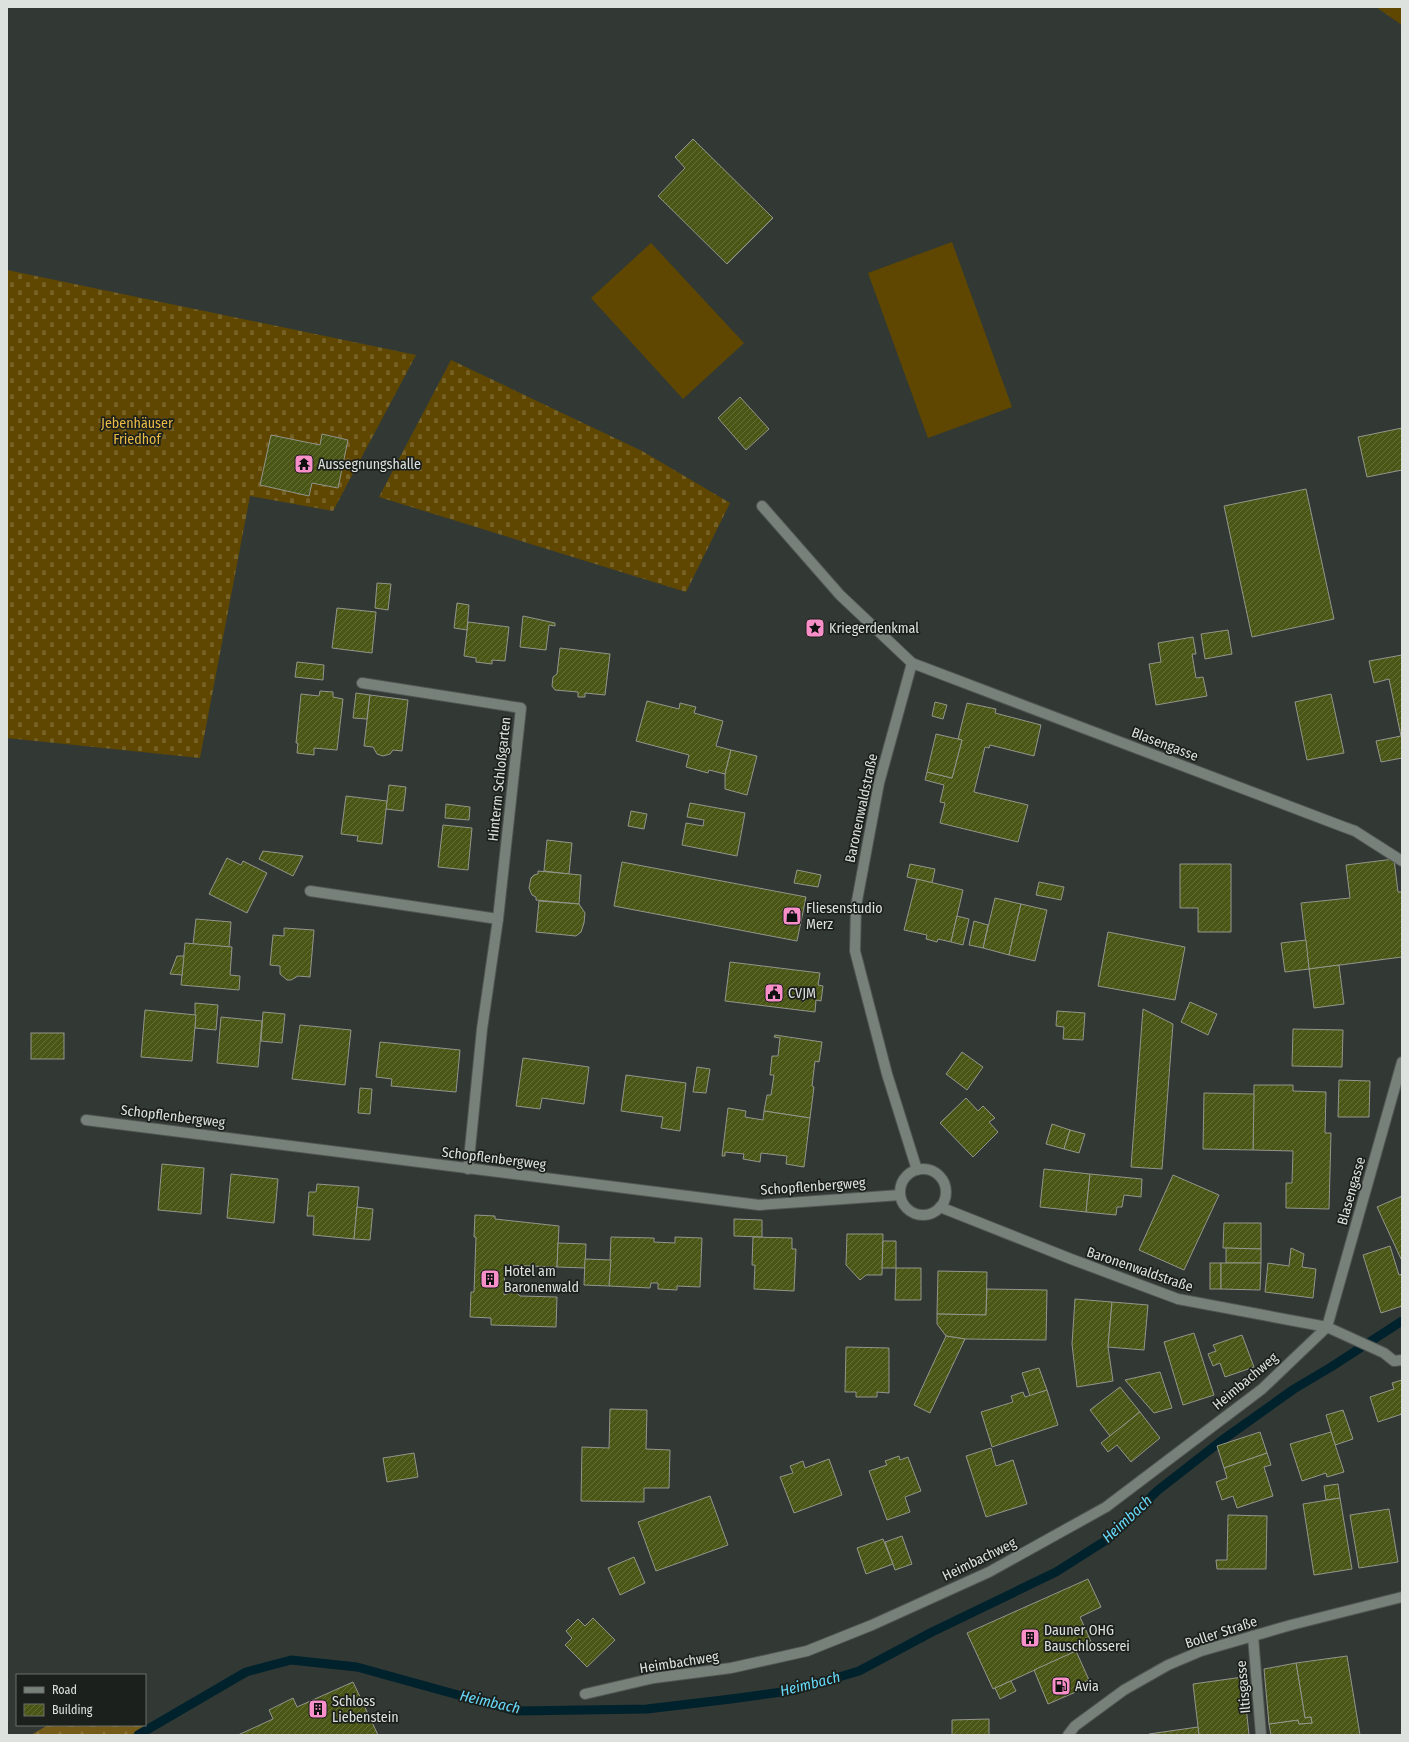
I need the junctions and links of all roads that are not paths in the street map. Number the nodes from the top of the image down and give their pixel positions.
1 (762, 506) dead end
2 (912, 663) junction
3 (362, 683) dead end
4 (1402, 861) edge
5 (310, 891) dead end
6 (498, 919) junction
7 (1402, 1062) edge
8 (86, 1120) dead end
9 (468, 1169) junction
10 (916, 1170) junction
11 (900, 1195) junction
12 (940, 1207) junction
13 (1327, 1327) junction
14 (1402, 1360) edge
15 (1402, 1597) edge
16 (1252, 1636) junction
17 (585, 1694) dead end
18 (1068, 1735) edge
19 (1261, 1735) edge

1 - 2 street
2 - 4 street, Blasengasse
2 - 10 street, Baronenwaldstraße
3 - 6 street, Hinterm Schloßgarten
5 - 6 street
6 - 9 street, Hinterm Schloßgarten
7 - 13 street, Blasengasse
8 - 9 street, Schopflenbergweg
9 - 11 street, Schopflenbergweg
10 - 11 street
10 - 12 street
11 - 12 street
12 - 13 street, Baronenwaldstraße
13 - 14 street, Baronenwaldstraße
13 - 17 street, Heimbachweg
15 - 16 street, Boller Straße
16 - 18 street, Boller Straße
16 - 19 street, Iltisgasse

